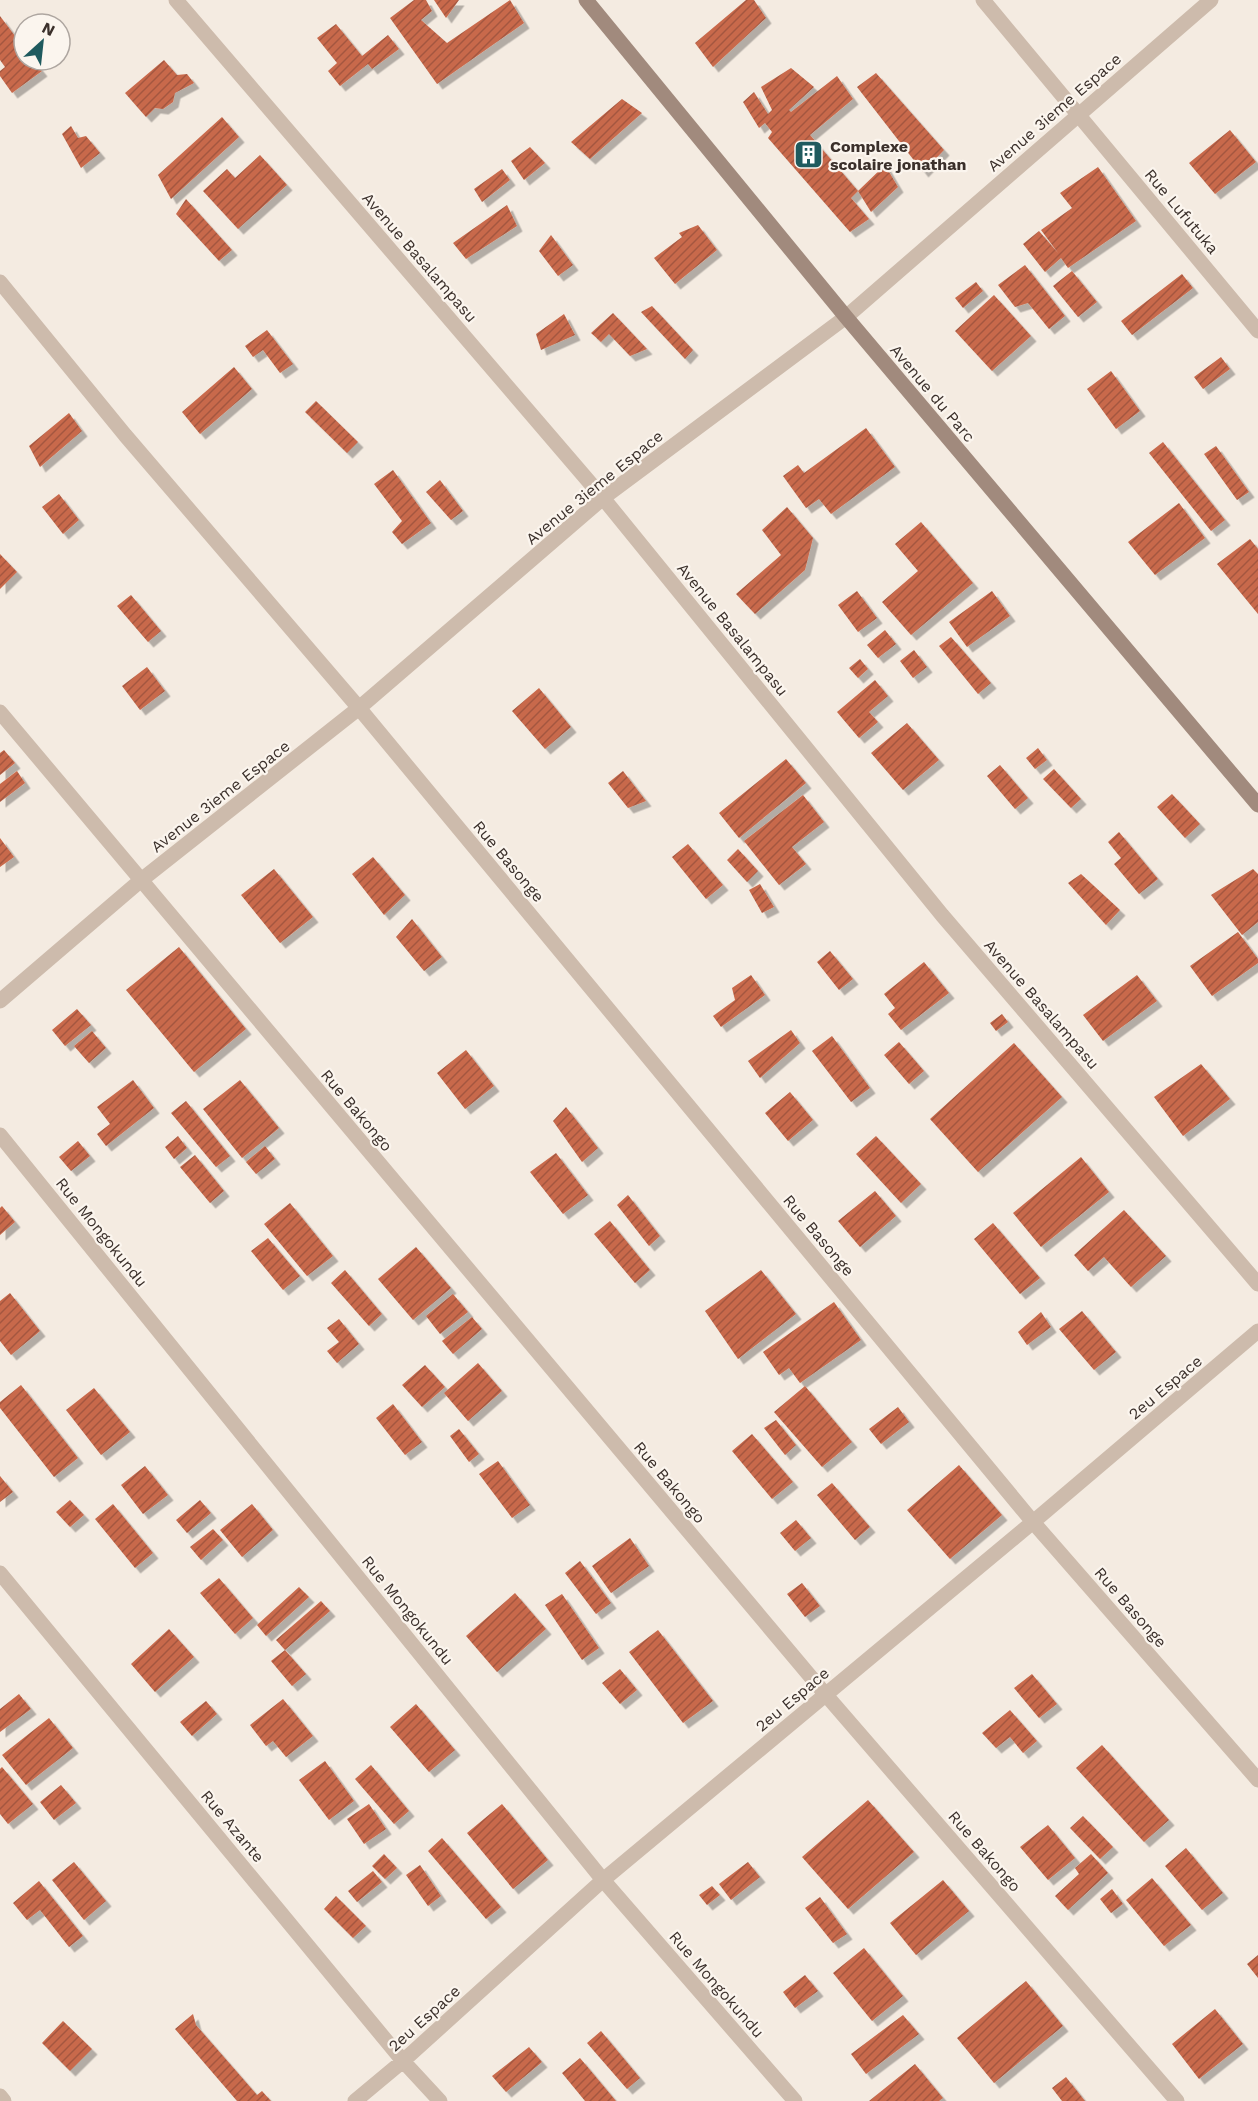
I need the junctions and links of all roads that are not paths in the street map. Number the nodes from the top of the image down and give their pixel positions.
1 (176, 0) edge
2 (586, 0) edge
3 (983, 0) edge
4 (1210, 0) edge
5 (1078, 114) junction
6 (0, 282) edge
7 (846, 317) junction
8 (1258, 331) edge
9 (603, 498) junction
10 (359, 708) junction
11 (0, 712) edge
12 (1258, 805) edge
13 (140, 881) junction
14 (0, 1001) edge
15 (0, 1135) edge
16 (1258, 1284) edge
17 (1258, 1331) edge
18 (1033, 1522) junction
19 (0, 1573) edge
20 (826, 1695) junction
21 (1258, 1780) edge
22 (603, 1880) junction
23 (403, 2061) junction
24 (0, 2096) edge
25 (4, 2101) edge
26 (355, 2101) edge
27 (440, 2101) edge
28 (795, 2101) edge
29 (1177, 2101) edge

1 - 9 street, Avenue Basalampasu
2 - 7 street, Avenue du Parc
3 - 5 street, Rue Lufutuka
4 - 5 street, Avenue 3ieme Espace
5 - 7 street, Avenue 3ieme Espace
5 - 8 street, Rue Lufutuka
6 - 10 street, Rue Basonge
7 - 9 street, Avenue 3ieme Espace
7 - 12 street, Avenue du Parc
9 - 10 street, Avenue 3ieme Espace
9 - 16 street, Avenue Basalampasu
10 - 13 street, Avenue 3ieme Espace
10 - 18 street, Rue Basonge
11 - 13 street, Rue Bakongo
13 - 14 street, Avenue 3ieme Espace
13 - 20 street, Rue Bakongo
15 - 22 street, Rue Mongokundu
17 - 18 street, 2eu Espace
18 - 20 street, 2eu Espace
18 - 21 street, Rue Basonge
19 - 23 street, Rue Azante
20 - 22 street, 2eu Espace
20 - 29 street, Rue Bakongo
22 - 23 street, 2eu Espace
22 - 28 street, Rue Mongokundu
23 - 26 street, 2eu Espace
23 - 27 street, Rue Azante
24 - 25 street

